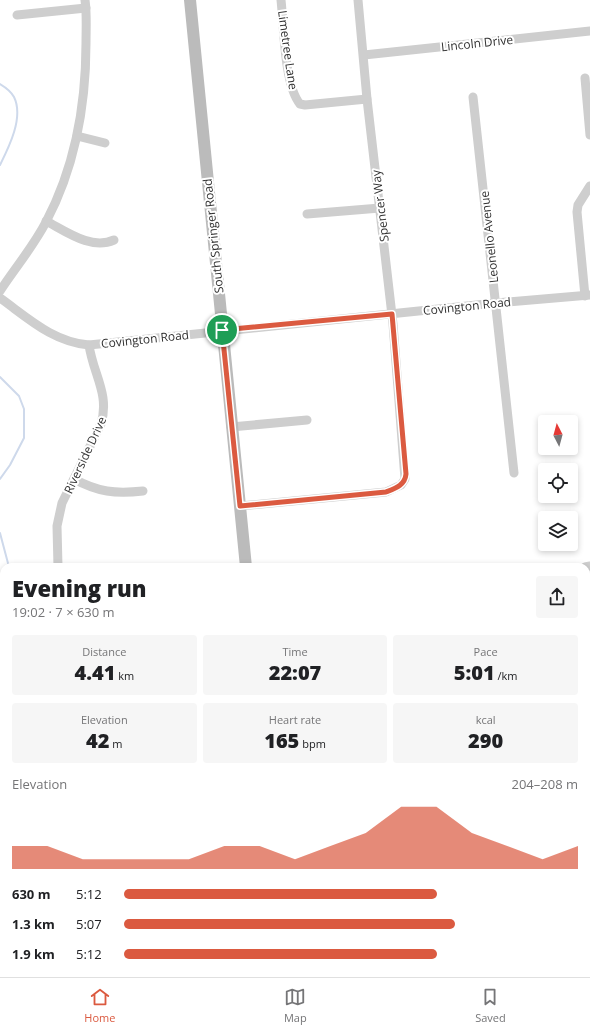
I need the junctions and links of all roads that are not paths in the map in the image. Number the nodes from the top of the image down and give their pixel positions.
1 (190, 0) edge
2 (281, 0) edge
3 (358, 0) edge
4 (86, 4) edge
5 (17, 15) dead end
6 (590, 31) edge
7 (364, 55) junction
8 (585, 78) dead end
9 (473, 97) dead end
10 (367, 99) junction
11 (590, 135) edge
12 (77, 136) junction
13 (105, 143) dead end
14 (590, 186) edge
15 (380, 208) junction
16 (307, 214) dead end
17 (46, 221) junction
18 (114, 240) dead end
19 (0, 291) edge
20 (587, 295) edge
21 (0, 298) edge
22 (496, 303) junction
23 (392, 314) junction
24 (222, 330) junction
25 (89, 345) junction
26 (307, 420) dead end
27 (231, 427) junction
28 (514, 472) dead end
29 (74, 479) junction
30 (143, 491) dead end
31 (240, 506) junction
32 (58, 563) edge
33 (246, 563) edge

1 - 24 street, South Springer Road
2 - 10 street, Limetree Lane
3 - 7 street, Spencer Way
4 - 5 street
4 - 12 street
6 - 7 street, Lincoln Drive
7 - 10 street, Spencer Way
8 - 11 street
9 - 22 street, Leonello Avenue
10 - 15 street, Spencer Way
12 - 13 street
12 - 17 street
14 - 20 street
15 - 16 street
15 - 23 street, Spencer Way
17 - 18 street
17 - 19 street
20 - 22 street, Covington Road
21 - 25 street, Covington Road
22 - 23 street, Covington Road
22 - 28 street, Leonello Avenue
23 - 24 street, Covington Road
23 - 31 street, Spencer Way
24 - 25 street, Covington Road
24 - 27 street, South Springer Road
25 - 29 street, Riverside Drive
26 - 27 street
27 - 31 street, South Springer Road
29 - 30 street
29 - 32 street, Riverside Drive
31 - 33 street, South Springer Road

